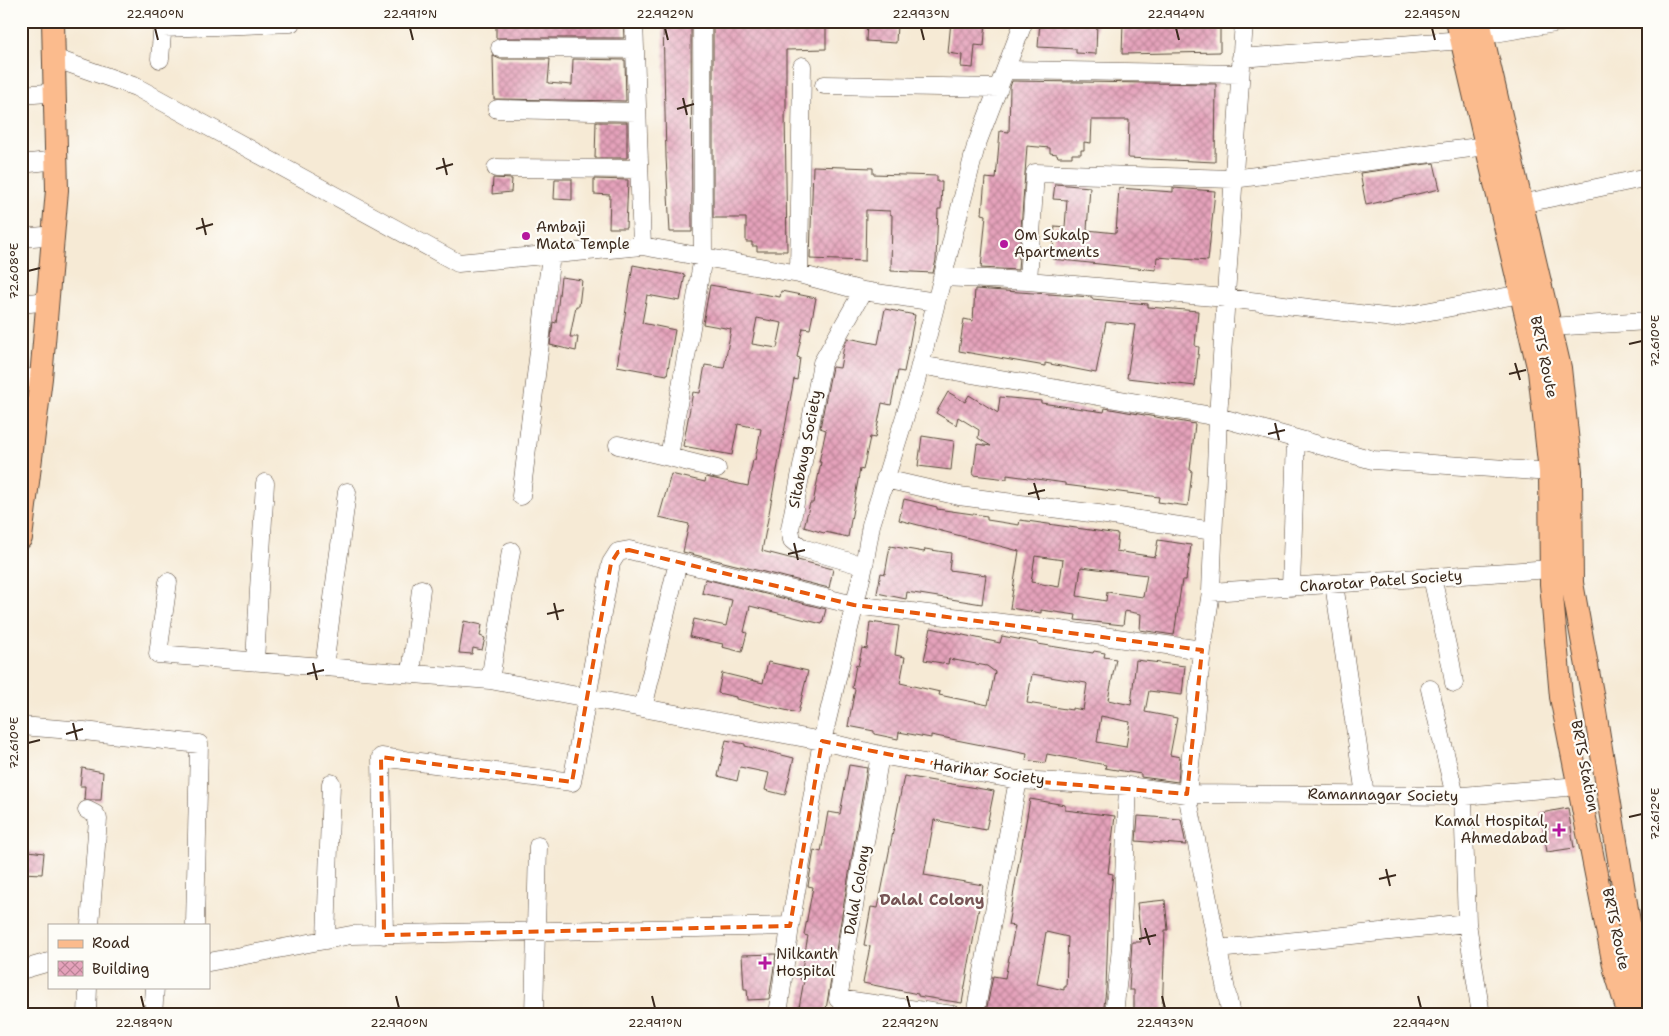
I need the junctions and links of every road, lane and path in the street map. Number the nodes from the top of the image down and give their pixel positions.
1 (45, 21) edge
2 (53, 21) edge
3 (634, 21) edge
4 (702, 21) edge
5 (1024, 21) edge
6 (1244, 21) edge
7 (1567, 21) edge
8 (291, 23) dead end
9 (163, 25) edge
10 (1470, 28) edge
11 (500, 48) dead end
12 (635, 49) junction
13 (54, 58) junction
14 (160, 59) dead end
15 (802, 66) dead end
16 (1241, 66) junction
17 (1005, 70) junction
18 (824, 85) dead end
19 (998, 88) junction
20 (47, 93) junction
21 (21, 95) edge
22 (497, 109) dead end
23 (637, 112) junction
24 (1486, 146) junction
25 (48, 161) junction
26 (21, 164) edge
27 (496, 168) dead end
28 (639, 169) junction
29 (1648, 177) edge
30 (1233, 179) junction
31 (1521, 204) junction
32 (44, 236) junction
33 (21, 238) edge
34 (642, 246) junction
35 (550, 255) junction
36 (703, 257) junction
37 (798, 274) junction
38 (942, 278) junction
39 (1028, 281) junction
40 (863, 291) junction
41 (1521, 294) junction
42 (1226, 298) junction
43 (936, 302) junction
44 (30, 303) edge
45 (1648, 321) edge
46 (1550, 327) junction
47 (920, 365) junction
48 (27, 379) edge
49 (1218, 417) junction
50 (1296, 439) junction
51 (618, 445) dead end
52 (669, 457) junction
53 (717, 469) dead end
54 (21, 471) edge
55 (1550, 472) junction
56 (886, 479) junction
57 (266, 483) dead end
58 (347, 492) dead end
59 (520, 496) dead end
60 (1214, 531) junction
61 (21, 538) edge
62 (511, 551) dead end
63 (678, 562) junction
64 (1212, 563) junction
65 (864, 566) junction
66 (1551, 569) junction
67 (1432, 577) junction
68 (168, 582) dead end
69 (1334, 584) junction
70 (1291, 587) junction
71 (421, 589) dead end
72 (1211, 592) junction
73 (854, 605) junction
74 (1203, 644) junction
75 (255, 661) junction
76 (324, 667) junction
77 (411, 674) junction
78 (490, 680) junction
79 (1454, 683) dead end
80 (1430, 689) dead end
81 (586, 697) junction
82 (1572, 699) joint
83 (643, 708) junction
84 (21, 726) edge
85 (822, 741) junction
86 (880, 755) junction
87 (1018, 780) junction
88 (331, 783) dead end
89 (1128, 786) junction
90 (1578, 786) junction
91 (1187, 794) junction
92 (1366, 795) junction
93 (1459, 796) junction
94 (87, 810) dead end
95 (1598, 834) joint
96 (538, 846) dead end
97 (1468, 923) junction
98 (90, 924) edge
99 (195, 924) edge
100 (790, 926) junction
101 (535, 932) junction
102 (384, 935) junction
103 (326, 940) junction
104 (1218, 949) junction
105 (48, 962) edge
106 (210, 962) edge
107 (21, 970) edge
108 (88, 988) edge
109 (156, 988) edge
110 (1648, 1008) edge
111 (1648, 1014) edge
112 (87, 1015) edge
113 (153, 1015) edge
114 (534, 1015) edge
115 (778, 1015) edge
116 (953, 1015) edge
117 (975, 1015) edge
118 (1114, 1015) edge
119 (1231, 1015) edge
120 (1481, 1015) edge
121 (1630, 1015) edge

1 - 20 main road
2 - 13 main road
3 - 12 street
4 - 36 street
5 - 17 street
6 - 16 street
7 - 10 street
8 - 9 street
9 - 14 street
10 - 16 street
10 - 24 main road
10 - 31 main road
10 - 82 street, BRTS Route
11 - 12 street
12 - 23 street
13 - 35 street
13 - 61 main road
15 - 37 street
16 - 17 street
16 - 30 street
17 - 19 street
18 - 19 street
19 - 38 street
20 - 21 street
20 - 25 main road
22 - 23 street
23 - 28 street
24 - 30 street
24 - 41 main road
25 - 26 street
25 - 32 main road
27 - 28 street
28 - 34 street
29 - 31 street
30 - 39 street
30 - 42 street
31 - 46 main road
32 - 33 street
32 - 44 main road
34 - 35 street
34 - 36 street
35 - 59 street
36 - 37 street
36 - 52 street
37 - 40 street
38 - 39 street
38 - 43 street
39 - 42 street
40 - 43 street
40 - 65 street, Sitabaug Society
41 - 42 street
41 - 55 main road
42 - 49 street
43 - 47 street
44 - 48 main road
45 - 46 street
46 - 110 main road
47 - 49 street
47 - 56 street
48 - 54 main road
49 - 50 street
49 - 60 street
50 - 55 street
50 - 70 street
51 - 52 street
52 - 53 street
55 - 66 main road
56 - 60 street
56 - 65 street
57 - 75 street
58 - 76 street
60 - 64 street
62 - 78 street
63 - 73 street
63 - 81 street
63 - 83 street
64 - 72 street
64 - 74 street
65 - 73 street
66 - 67 street, Charotar Patel Society
66 - 90 main road
67 - 69 street, Charotar Patel Society
67 - 79 street
68 - 75 street, Harihar Society
69 - 70 street, Charotar Patel Society
69 - 92 street
70 - 72 street, Charotar Patel Society
71 - 77 street
72 - 74 street
73 - 74 street
73 - 85 street
74 - 91 street
75 - 76 street, Harihar Society
76 - 77 street, Harihar Society
77 - 78 street, Harihar Society
78 - 81 street, Harihar Society
80 - 93 street
81 - 83 street, Harihar Society
81 - 102 street
82 - 95 street, BRTS Station
83 - 85 street, Harihar Society
84 - 99 street
85 - 86 street, Harihar Society
85 - 100 street
86 - 87 street, Harihar Society
86 - 116 street, Dalal Colony
87 - 89 street, Harihar Society
87 - 117 street
88 - 103 street
89 - 91 street, Harihar Society
89 - 118 street
90 - 93 street, Ramannagar Society
90 - 121 main road
91 - 92 street, Ramannagar Society
91 - 104 street
92 - 93 street, Ramannagar Society
93 - 97 street
94 - 98 street
95 - 111 street, BRTS Route
96 - 101 street
97 - 104 street
97 - 120 street
100 - 101 street
100 - 115 street
101 - 102 street
101 - 114 street
102 - 103 street
103 - 106 street
104 - 119 street
105 - 107 street
108 - 112 street
109 - 113 street

